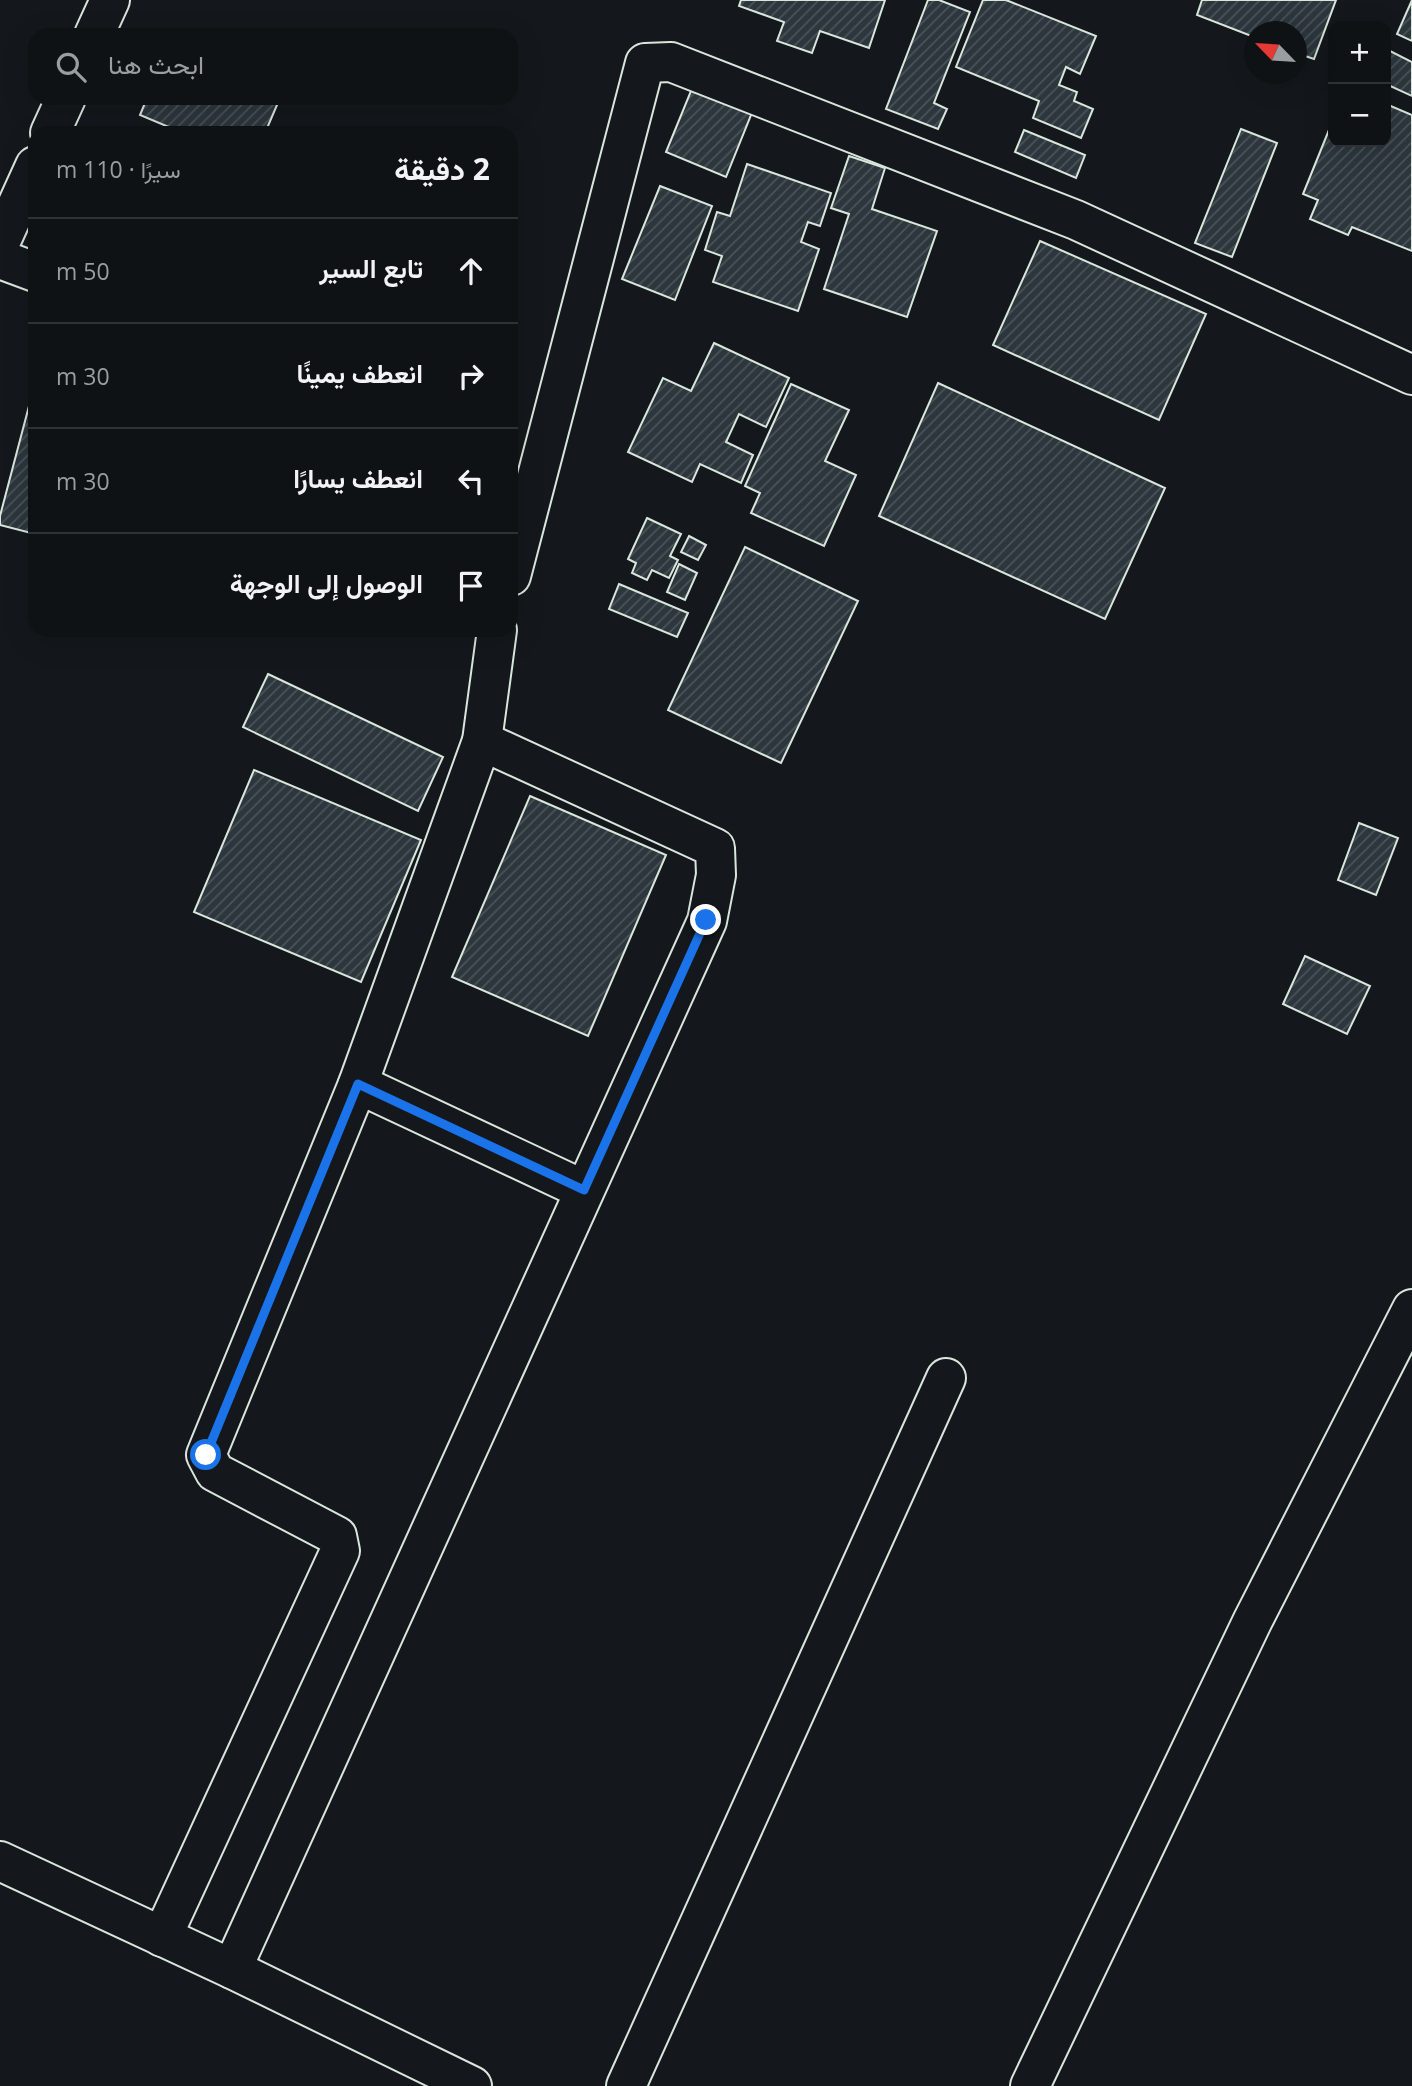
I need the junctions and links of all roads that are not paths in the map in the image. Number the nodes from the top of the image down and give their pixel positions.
1 (110, 0) edge
2 (97, 28) edge
3 (63, 105) edge
4 (53, 126) edge
5 (28, 181) edge
6 (0, 243) edge
7 (0, 259) edge
8 (28, 269) edge
9 (1412, 375) edge
10 (518, 549) edge
11 (496, 637) edge
12 (482, 741) junction
13 (358, 1084) junction
14 (584, 1190) junction
15 (1412, 1308) edge
16 (946, 1378) dead end
17 (0, 1861) edge
18 (162, 1937) junction
19 (232, 1969) junction
20 (472, 2086) edge
21 (626, 2086) edge
22 (1030, 2086) edge

1 - 2 street
3 - 4 street
5 - 6 street
7 - 8 street
9 - 10 street
11 - 12 street
12 - 13 street
12 - 14 street
13 - 14 street
13 - 18 street
14 - 19 street
15 - 22 street
16 - 21 street
17 - 18 street
18 - 19 street
19 - 20 street

